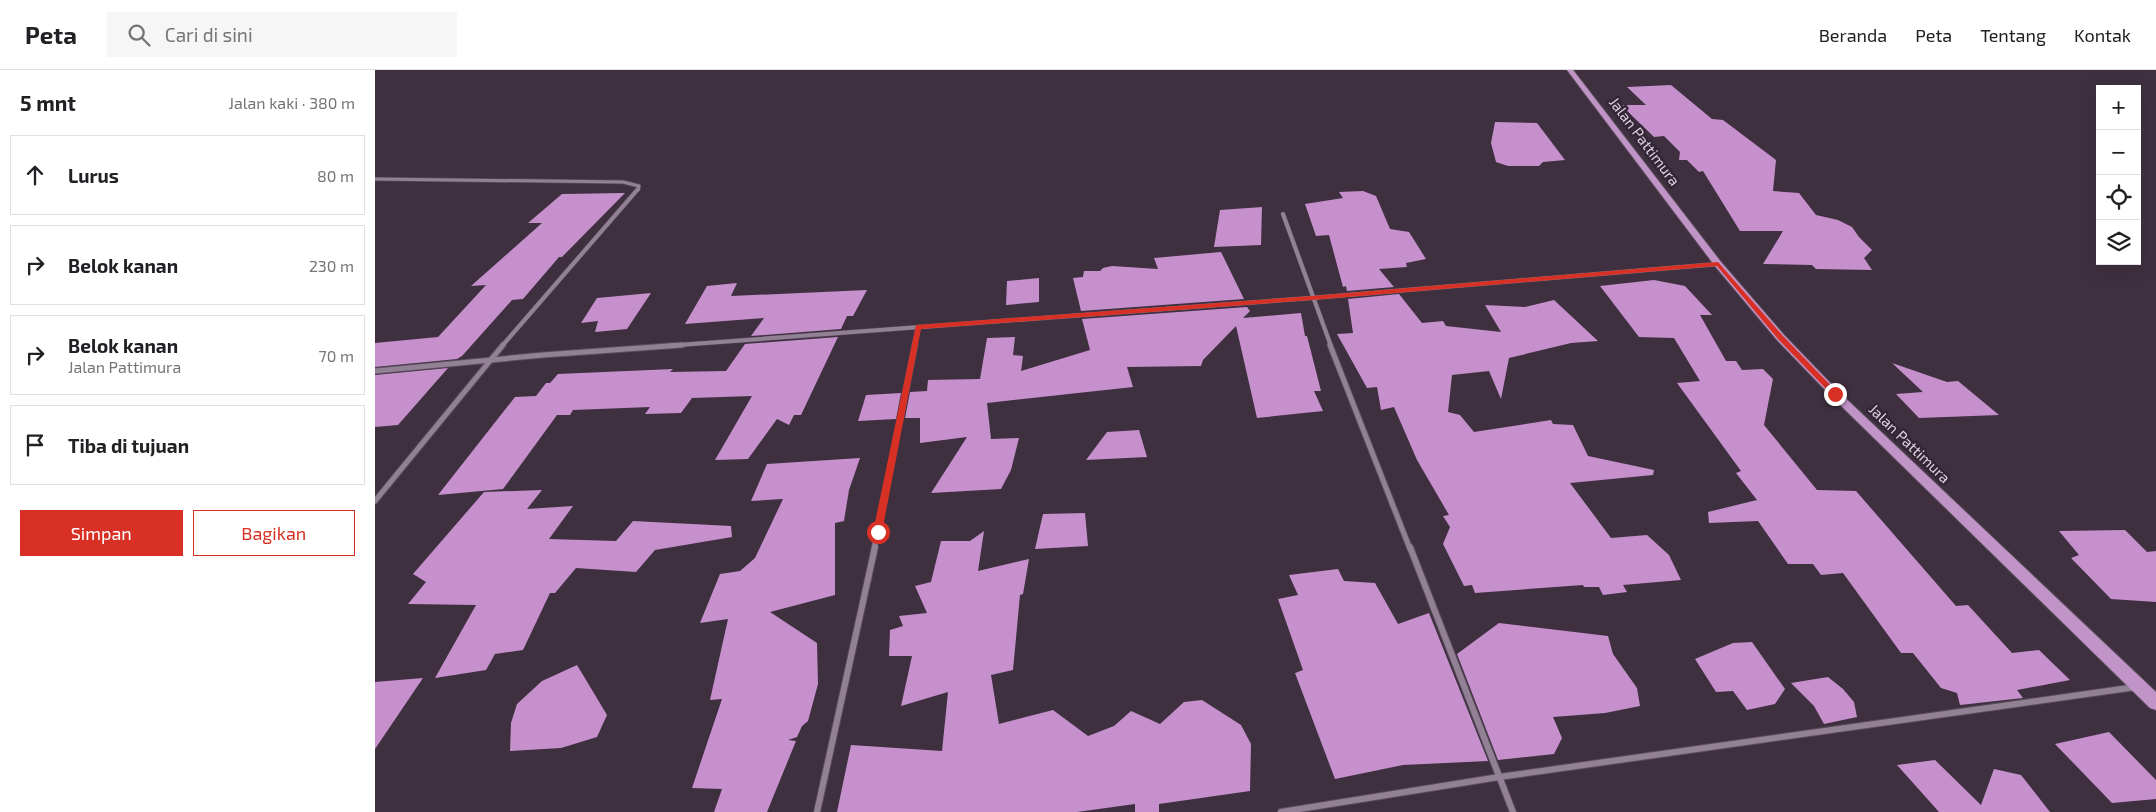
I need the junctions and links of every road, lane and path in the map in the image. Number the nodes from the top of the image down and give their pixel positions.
1 (1569, 70) edge
2 (375, 179) edge
3 (1283, 214) dead end
4 (1718, 264) junction
5 (1312, 298) junction
6 (918, 327) junction
7 (490, 360) junction
8 (375, 371) edge
9 (375, 501) edge
10 (2139, 687) junction
11 (2156, 703) edge
12 (1499, 777) junction
13 (817, 812) edge
14 (1281, 812) edge
15 (1513, 812) edge

1 - 4 main road, Jalan Pattimura
2 - 7 street
3 - 5 street
4 - 5 street
4 - 10 main road, Jalan Pattimura
5 - 6 street
5 - 12 street
6 - 7 street
6 - 13 street
7 - 8 street
7 - 9 street
10 - 11 main road, Jalan Pattimura
10 - 12 street
12 - 14 street
12 - 15 street

